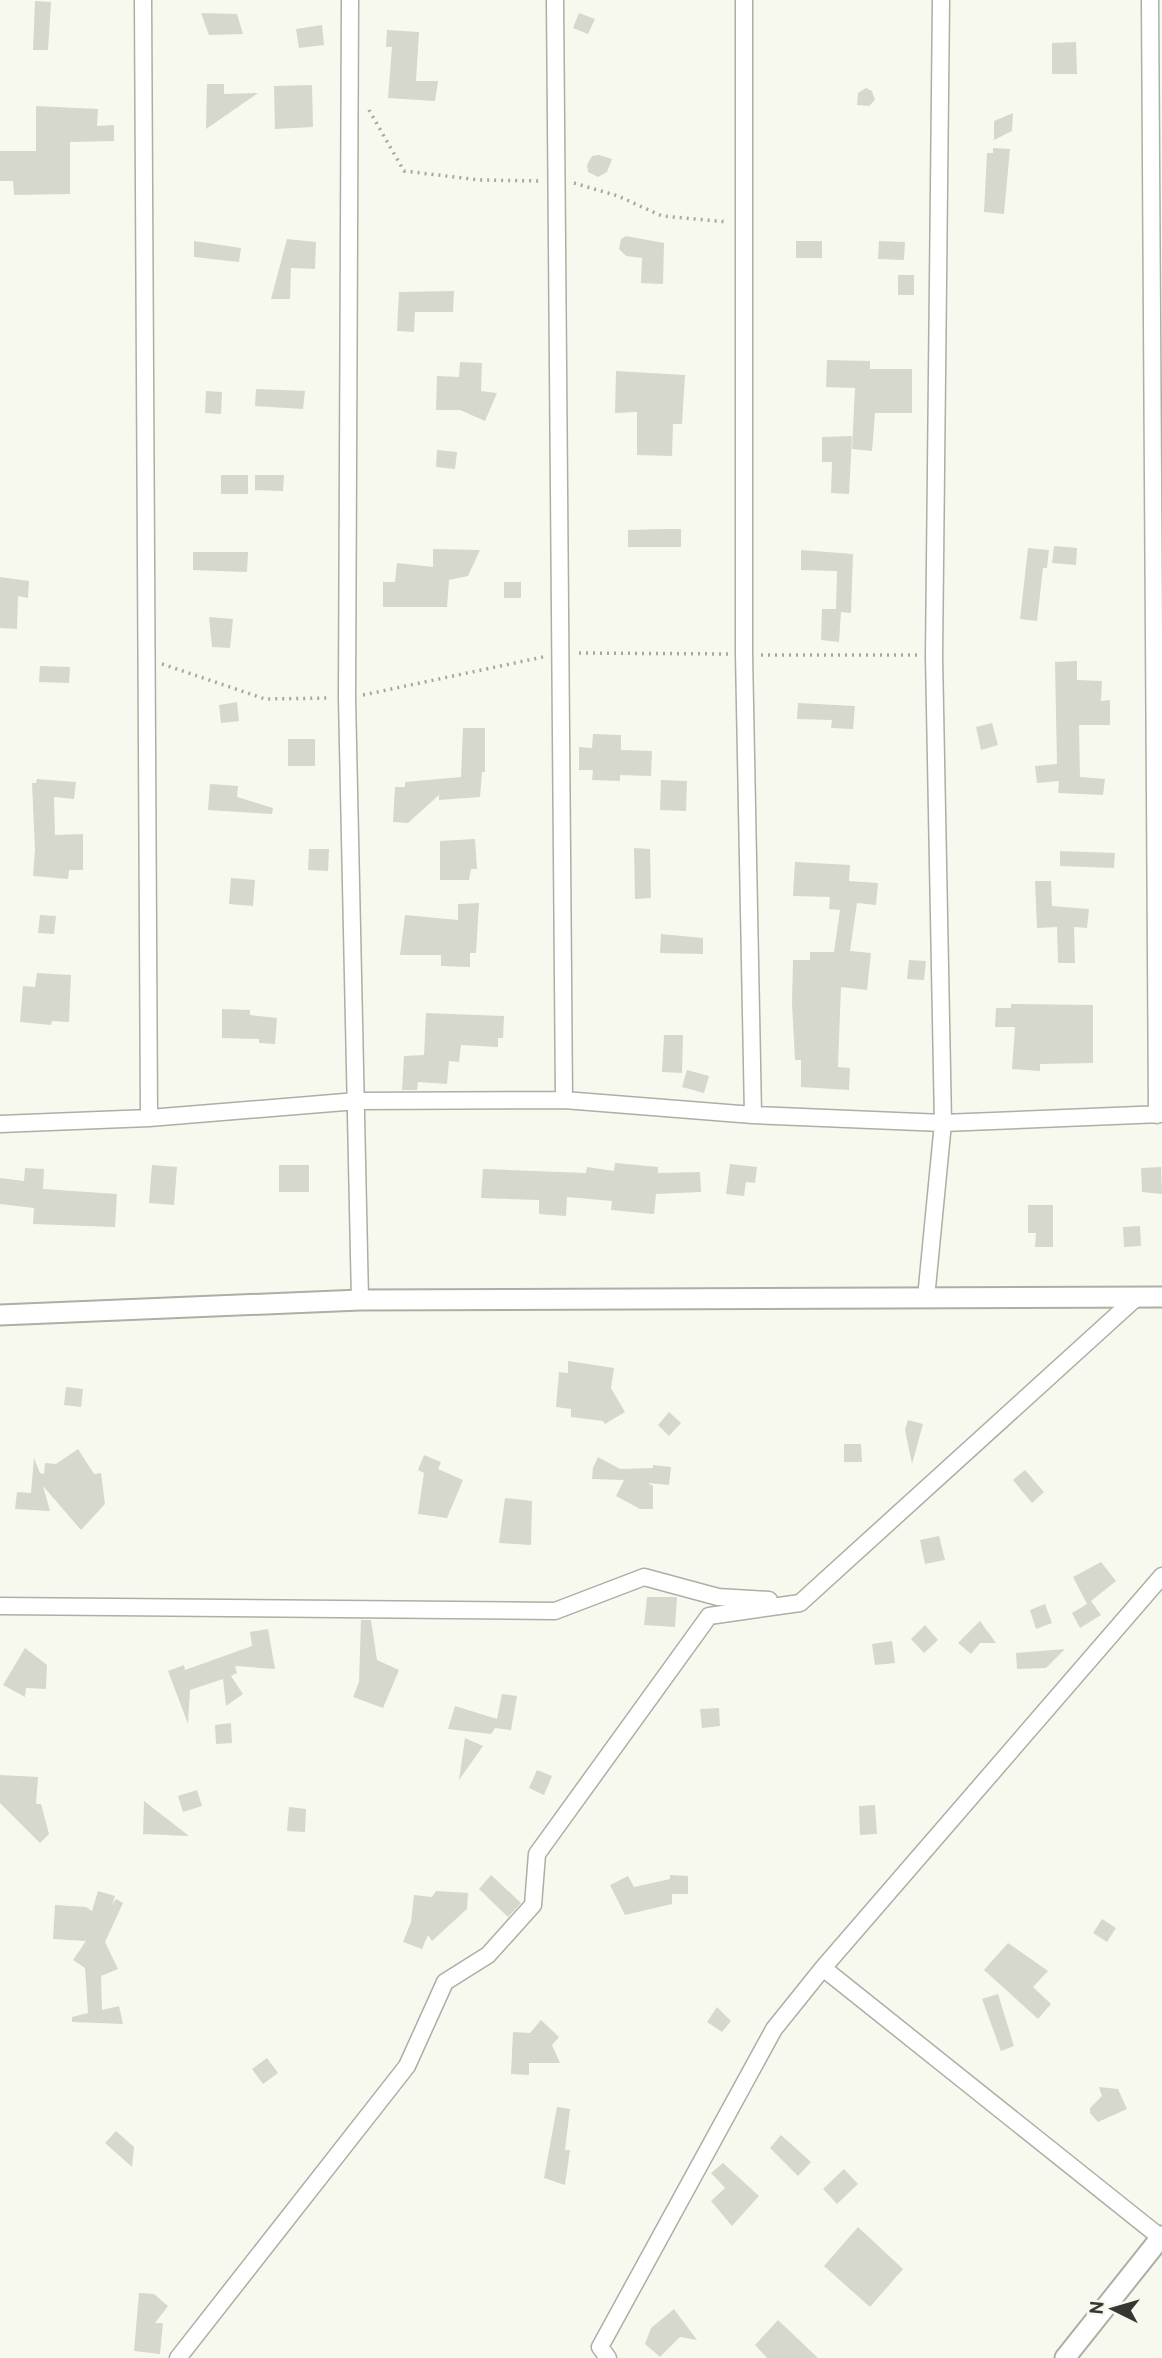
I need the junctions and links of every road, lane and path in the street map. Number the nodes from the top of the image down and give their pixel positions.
1 (143, 0) edge
2 (350, 0) edge
3 (555, 0) edge
4 (744, 0) edge
5 (941, 0) edge
6 (1150, 0) edge
7 (350, 78) junction
8 (557, 182) junction
9 (744, 224) junction
10 (561, 653) junction
11 (744, 654) junction
12 (934, 656) junction
13 (147, 660) junction
14 (347, 698) junction
15 (565, 1100) junction
16 (357, 1101) junction
17 (1160, 1114) edge
18 (753, 1115) junction
19 (149, 1118) junction
20 (943, 1123) junction
21 (0, 1124) edge
22 (1137, 1297) junction
23 (1162, 1297) edge
24 (926, 1298) junction
25 (360, 1300) junction
26 (0, 1315) edge
27 (1162, 1576) edge
28 (800, 1602) junction
29 (0, 1606) edge
30 (823, 1968) junction
31 (1161, 2236) edge
32 (178, 2358) edge
33 (608, 2358) edge
34 (1065, 2358) edge

1 - 13 street
2 - 7 street
3 - 8 street
4 - 9 street
5 - 12 street
6 - 17 street
7 - 8 path
7 - 14 street
8 - 9 path
8 - 10 street
9 - 11 street
10 - 11 path
10 - 14 path
10 - 15 street
11 - 12 path
11 - 18 street
12 - 20 street
13 - 14 path
13 - 19 street
14 - 16 street
15 - 16 street
15 - 18 street
16 - 19 street
16 - 25 street
17 - 20 street
18 - 20 street
19 - 21 street
20 - 24 street
22 - 23 street
22 - 24 street
22 - 28 street
24 - 25 street
25 - 26 street
27 - 30 street
28 - 29 street
28 - 32 street
30 - 31 street
30 - 33 street
31 - 34 street

